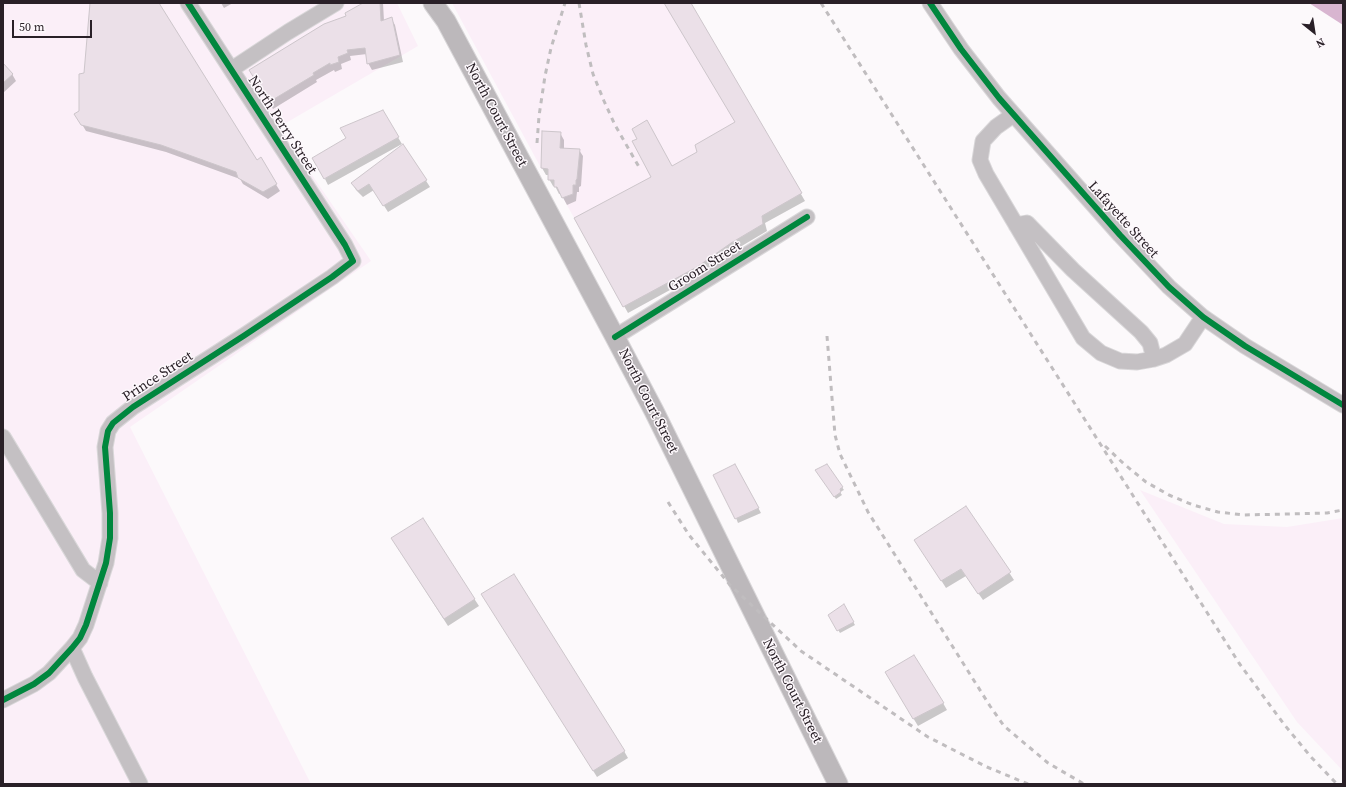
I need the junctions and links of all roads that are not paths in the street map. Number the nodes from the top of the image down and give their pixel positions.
1 (188, 3) edge
2 (336, 3) edge
3 (433, 3) edge
4 (930, 3) edge
5 (232, 69) junction
6 (1013, 115) junction
7 (807, 217) dead end
8 (1016, 226) junction
9 (353, 261) joint
10 (1203, 317) junction
11 (615, 337) junction
12 (1154, 359) junction
13 (1343, 405) edge
14 (3, 437) edge
15 (100, 583) junction
16 (72, 648) junction
17 (3, 700) edge
18 (140, 784) edge
19 (838, 784) edge

1 - 5 street, North Perry Street
2 - 5 street
3 - 11 main road, North Court Street
4 - 6 street, Lafayette Street
5 - 9 street, North Perry Street
6 - 8 street
6 - 10 street, Lafayette Street
7 - 11 street, Groom Street
8 - 12 street
8 - 12 street
9 - 15 street, Prince Street
10 - 12 street
10 - 13 street, Lafayette Street
11 - 19 main road, North Court Street
14 - 15 street
15 - 16 street, Prince Street
16 - 17 street, Prince Street
16 - 18 street

